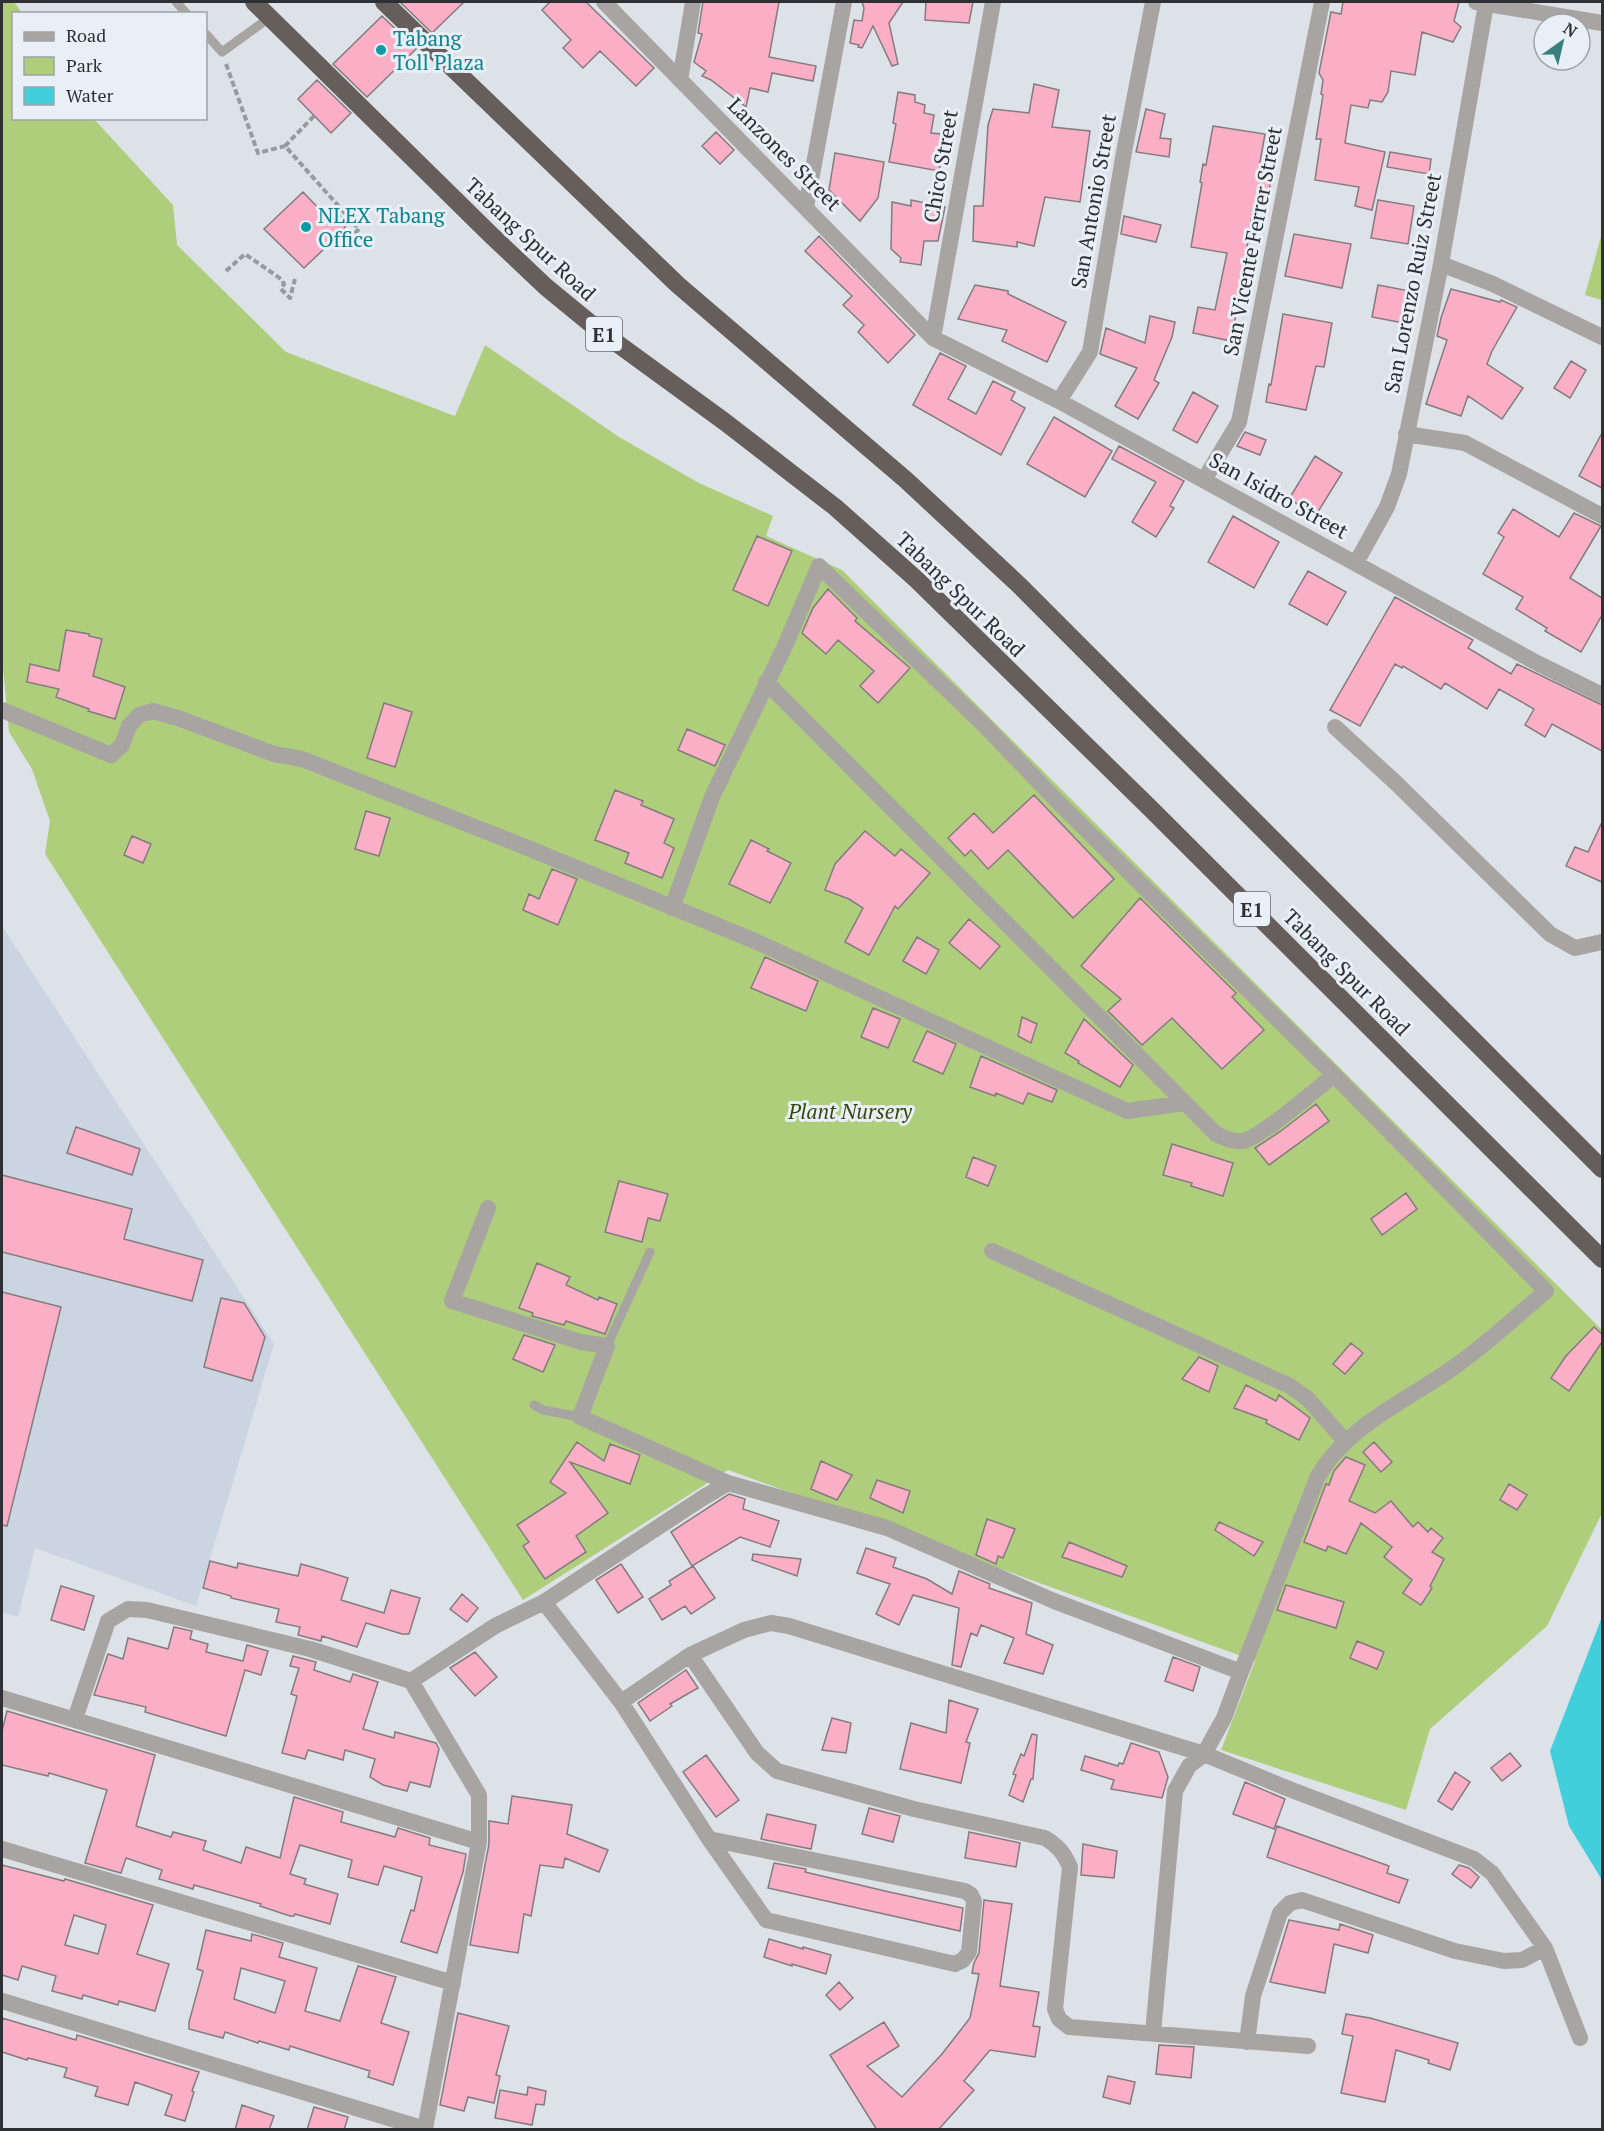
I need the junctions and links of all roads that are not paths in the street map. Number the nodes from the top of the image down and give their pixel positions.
1 (254, 2) edge
2 (384, 2) edge
3 (604, 2) edge
4 (693, 2) edge
5 (844, 2) edge
6 (993, 2) edge
7 (1153, 2) edge
8 (1322, 2) edge
9 (1480, 3) edge
10 (1539, 6) edge
11 (269, 18) junction
12 (1602, 23) edge
13 (207, 35) edge
14 (681, 80) junction
15 (807, 207) junction
16 (1441, 264) junction
17 (1602, 337) edge
18 (933, 338) junction
19 (1059, 401) junction
20 (1406, 434) junction
21 (1204, 480) junction
22 (1602, 516) edge
23 (1356, 563) junction
24 (766, 682) junction
25 (1602, 695) edge
26 (2, 710) edge
27 (1335, 727) dead end
28 (672, 908) junction
29 (1602, 942) edge
30 (1334, 1075) junction
31 (1185, 1103) junction
32 (1602, 1169) edge
33 (488, 1208) dead end
34 (650, 1251) dead end
35 (992, 1251) dead end
36 (1602, 1259) edge
37 (607, 1346) junction
38 (534, 1405) dead end
39 (580, 1418) junction
40 (1345, 1441) junction
41 (728, 1483) junction
42 (544, 1602) junction
43 (690, 1655) junction
44 (1241, 1672) junction
45 (411, 1681) junction
46 (2, 1698) edge
47 (621, 1702) junction
48 (75, 1719) junction
49 (1204, 1754) junction
50 (709, 1839) junction
51 (479, 1842) junction
52 (2, 1849) edge
53 (1545, 1948) junction
54 (453, 1983) junction
55 (2, 2001) edge
56 (1153, 2033) junction
57 (1580, 2038) dead end
58 (1247, 2042) junction
59 (1308, 2046) dead end

1 - 11 highway, Tabang Spur Road / E1
2 - 32 highway, Tabang Spur Road
3 - 14 street, Lanzones Street
4 - 14 street
5 - 15 street
6 - 18 street, Chico Street
7 - 19 street, San Antonio Street
8 - 21 street, San Vicente Ferrer Street
9 - 10 street
9 - 16 street, San Lorenzo Ruiz Street
10 - 12 street
11 - 13 lane
11 - 36 highway, Tabang Spur Road / E1
14 - 15 street, Lanzones Street
15 - 18 street, Lanzones Street
16 - 17 street
16 - 20 street, San Lorenzo Ruiz Street
18 - 19 street, San Isidro Street
19 - 21 street, San Isidro Street
20 - 22 street
20 - 23 street, San Lorenzo Ruiz Street
21 - 23 street, San Isidro Street
23 - 25 street, San Isidro Street
24 - 28 street
24 - 30 street
24 - 31 street
26 - 28 street
27 - 29 street
28 - 31 street
30 - 31 street
30 - 40 street
33 - 37 street
34 - 37 lane
35 - 40 street
37 - 39 street
38 - 39 lane
39 - 41 street
40 - 44 street
41 - 42 street
41 - 44 street
42 - 45 street
42 - 47 street
43 - 47 street
43 - 49 street
43 - 56 street
44 - 49 street
45 - 48 street
45 - 51 street
46 - 48 street
47 - 50 street
48 - 51 street
49 - 53 street
49 - 56 street
50 - 50 street
51 - 54 street
52 - 54 street
53 - 57 street
53 - 58 street
54 - 55 street
56 - 58 street
58 - 59 street

